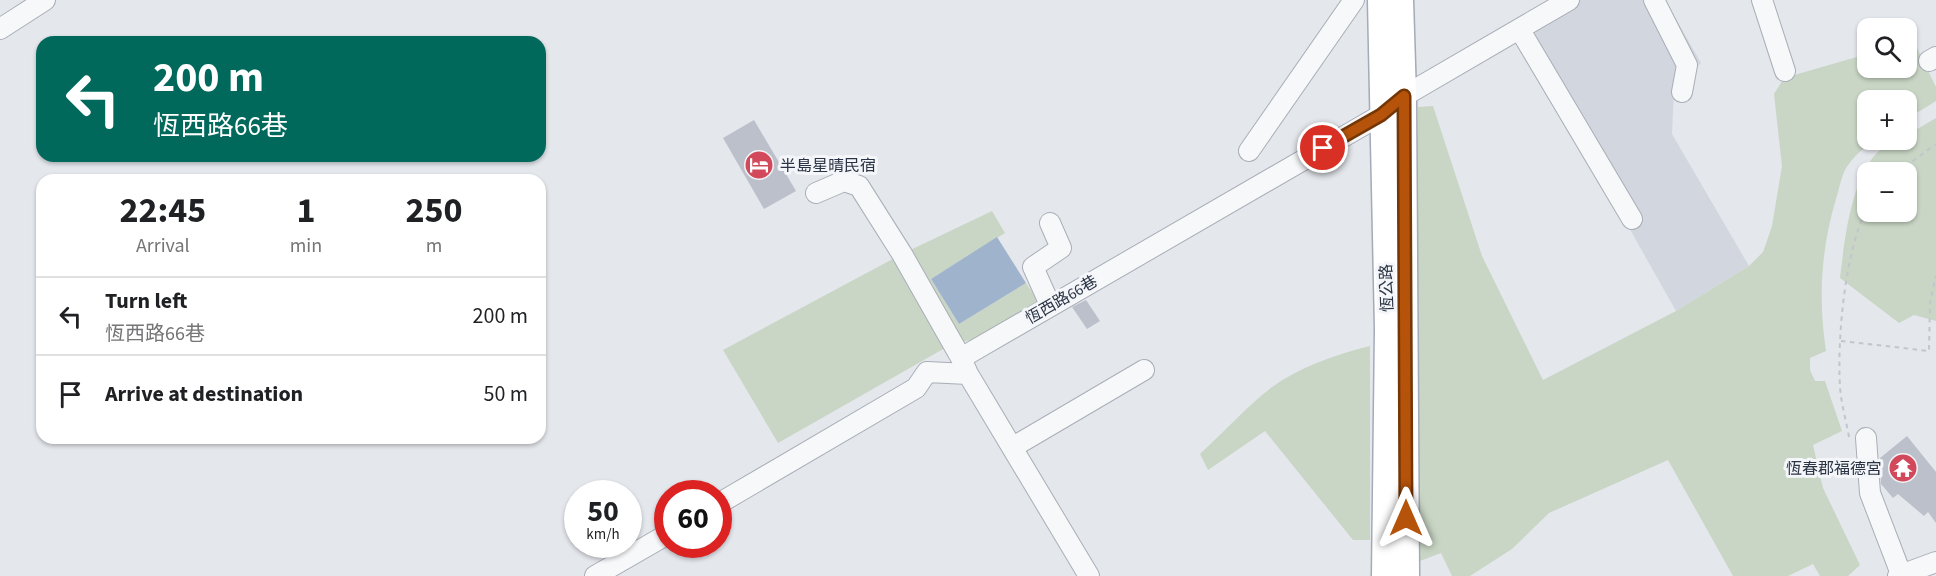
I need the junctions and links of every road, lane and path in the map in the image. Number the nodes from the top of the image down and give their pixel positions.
1 (45, 0) edge
2 (1354, 0) edge
3 (1380, 0) edge
4 (1401, 0) edge
5 (1569, 0) edge
6 (1654, 0) edge
7 (1762, 0) edge
8 (0, 29) edge
9 (1520, 30) junction
10 (1785, 71) dead end
11 (1682, 92) dead end
12 (1404, 96) junction
13 (1381, 115) junction
14 (1936, 144) edge
15 (1249, 151) dead end
16 (1912, 162) edge
17 (816, 193) dead end
18 (1632, 219) dead end
19 (1860, 222) edge
20 (1050, 223) dead end
21 (1936, 276) edge
22 (1050, 305) junction
23 (1841, 341) junction
24 (964, 366) junction
25 (1144, 370) dead end
26 (1858, 438) joint
27 (1013, 447) junction
28 (732, 496) edge
29 (654, 542) edge
30 (1936, 562) edge
31 (1900, 575) edge
32 (595, 576) edge
33 (1089, 576) edge
34 (1384, 576) edge
35 (1407, 576) edge

1 - 8 street
2 - 15 street
3 - 13 main road, 恆公路
4 - 12 main road, 恆公路
5 - 9 street, 恆西路66巷
6 - 11 street
7 - 10 street
9 - 12 street, 恆西路66巷
9 - 18 street
12 - 13 street, 恆西路66巷
12 - 35 main road, 恆公路
13 - 22 street, 恆西路66巷
13 - 34 main road, 恆公路
14 - 16 path
17 - 24 street
19 - 23 path
20 - 22 street
21 - 23 path
22 - 24 street, 恆西路66巷
23 - 26 path
24 - 27 street
24 - 28 street
25 - 27 street
26 - 31 street
27 - 33 street
29 - 32 street
30 - 31 street

